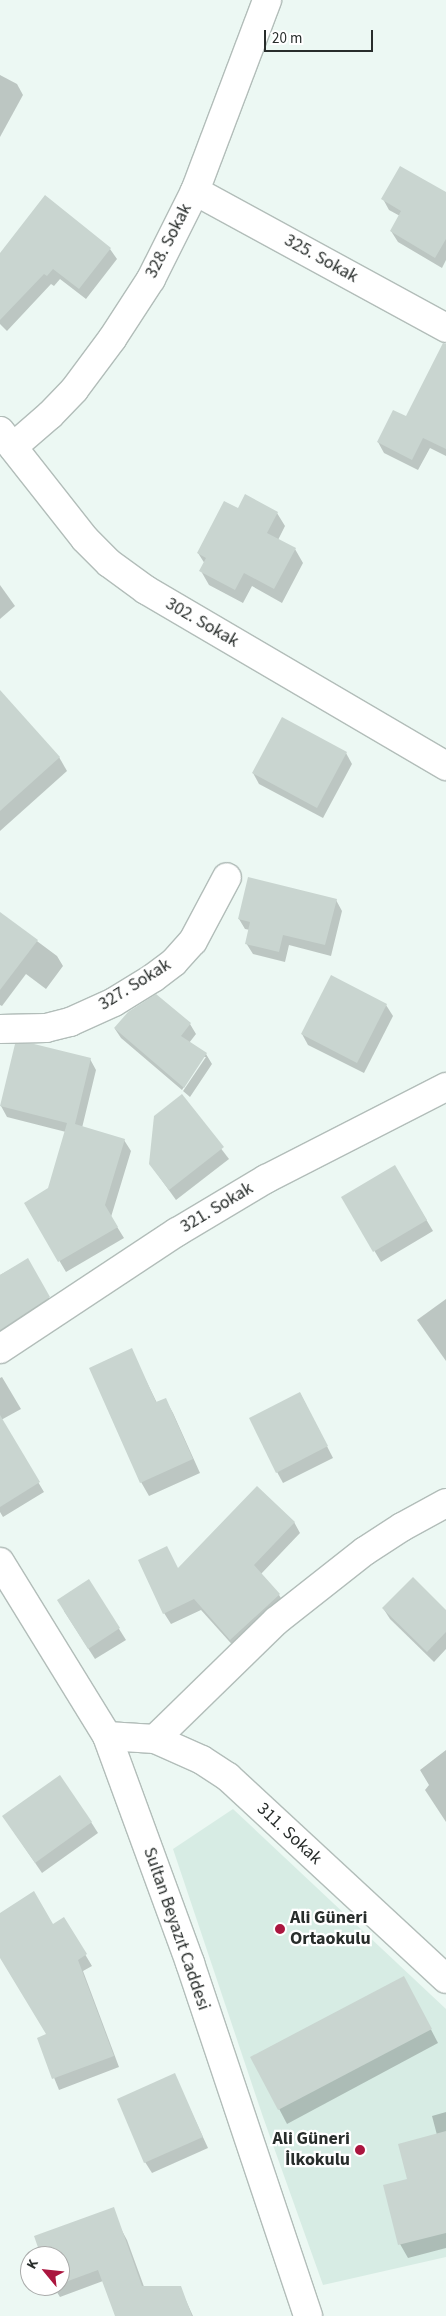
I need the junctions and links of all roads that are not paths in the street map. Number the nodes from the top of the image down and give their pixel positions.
1 (267, 0) edge
2 (195, 191) junction
3 (446, 328) edge
4 (6, 439) edge
5 (446, 766) edge
6 (227, 877) dead end
7 (0, 1029) edge
8 (446, 1087) edge
9 (0, 1349) edge
10 (446, 1503) edge
11 (0, 1562) edge
12 (107, 1736) junction
13 (155, 1739) junction
14 (446, 1979) edge
15 (308, 2316) edge

1 - 2 street, 328. Sokak
2 - 3 street, 325. Sokak
2 - 4 street, 328. Sokak
4 - 5 street, 302. Sokak
6 - 7 street, 327. Sokak
8 - 9 street, 321. Sokak
10 - 13 street
11 - 12 street, Sultan Beyazıt Caddesi
12 - 13 street, 311. Sokak
12 - 15 street, Sultan Beyazıt Caddesi
13 - 14 street, 311. Sokak

